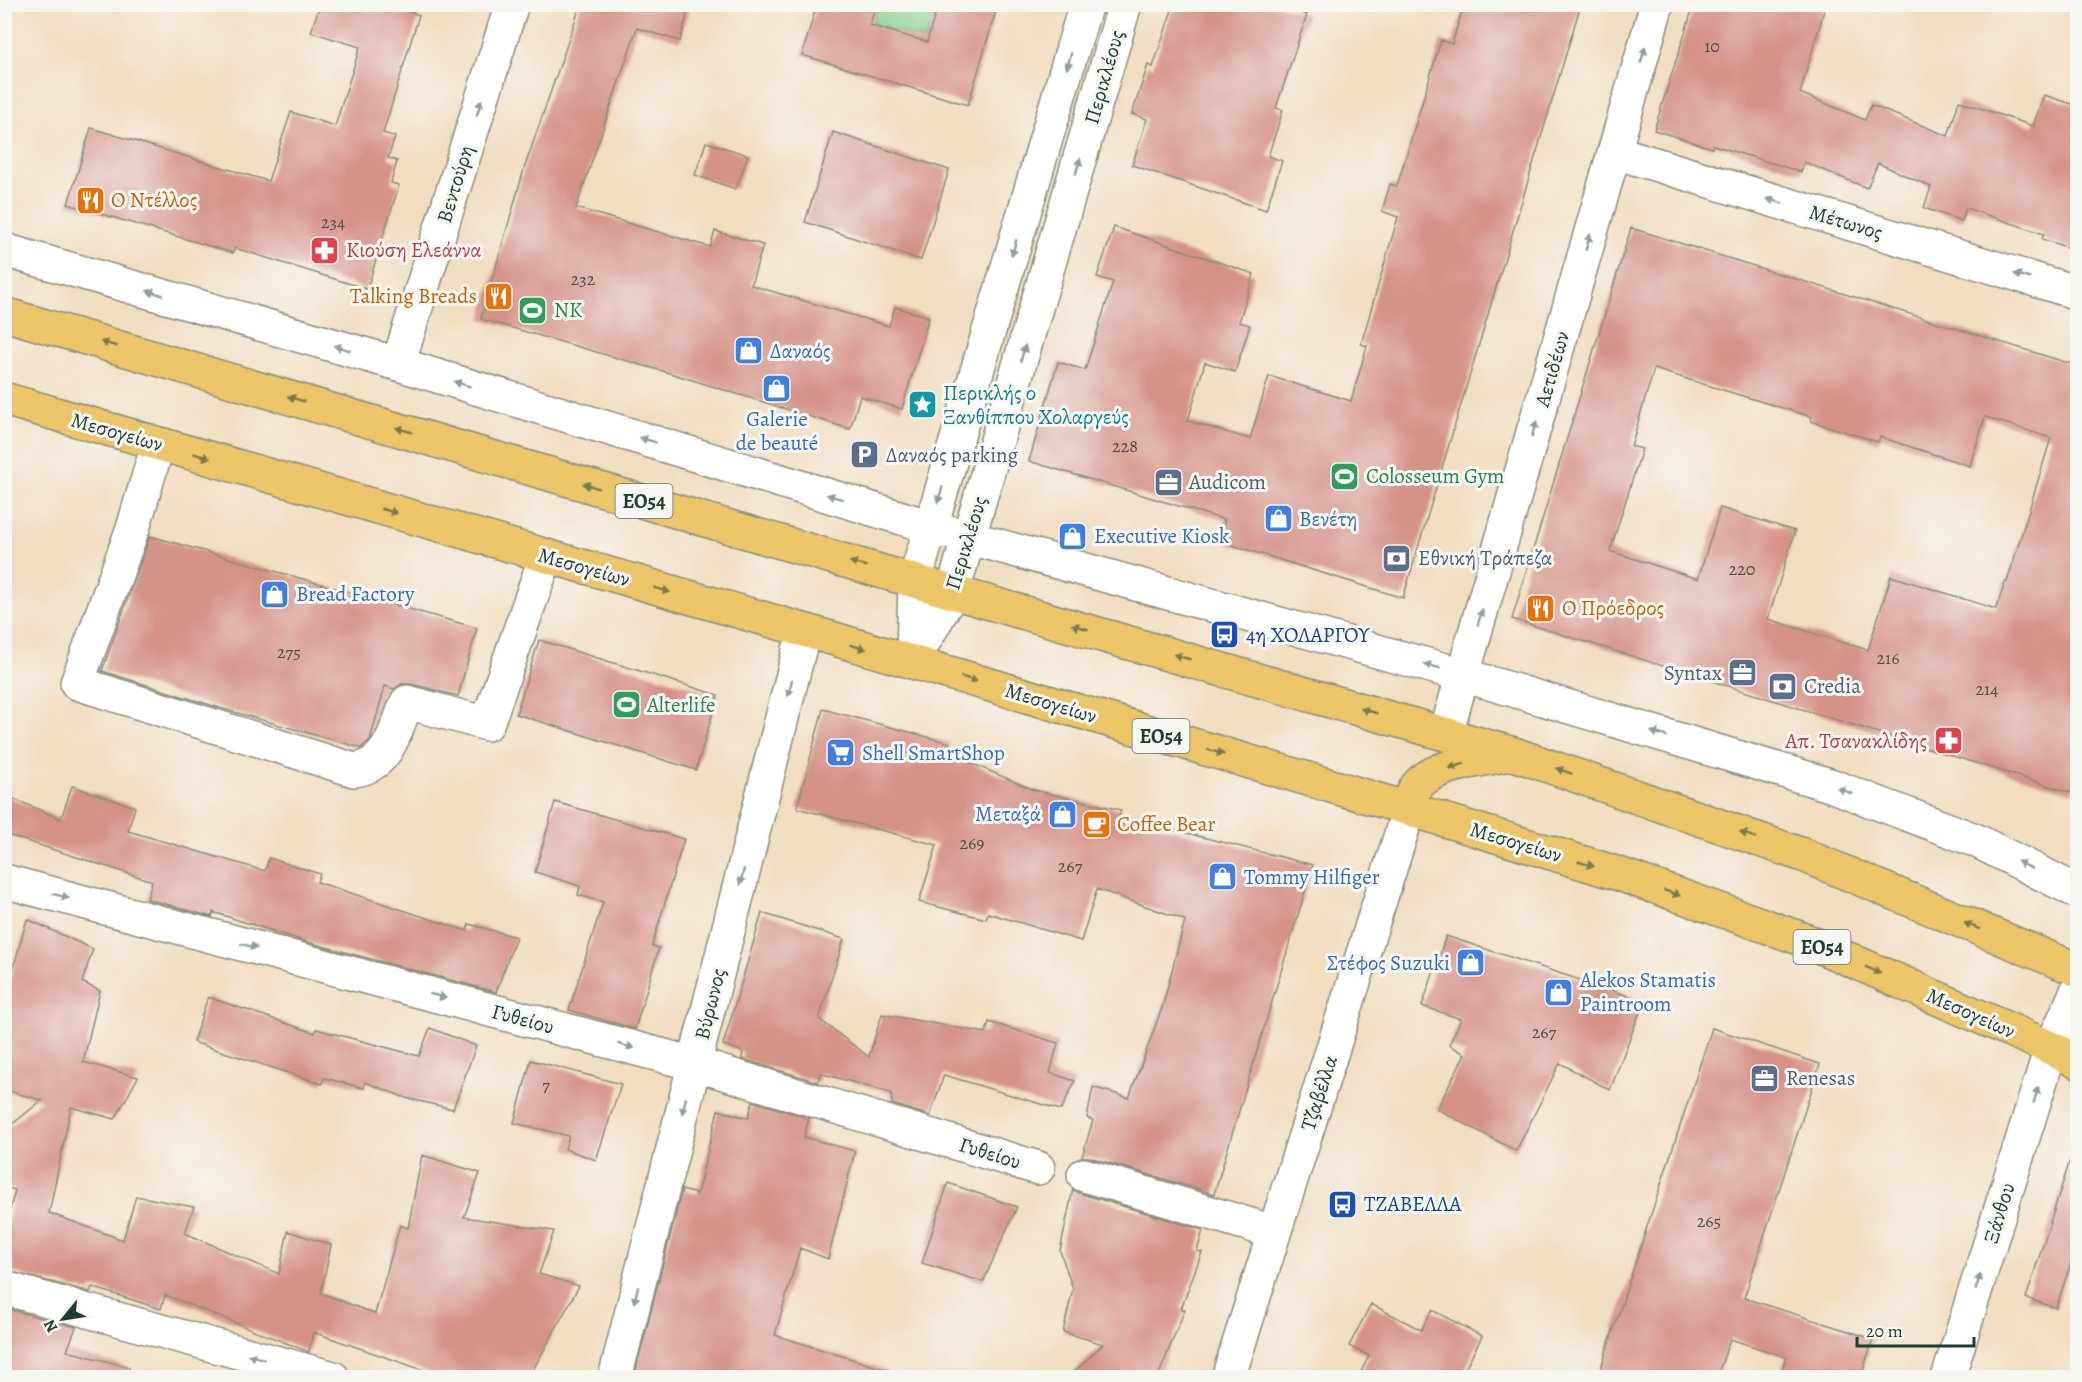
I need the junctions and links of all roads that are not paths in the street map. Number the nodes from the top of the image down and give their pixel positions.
1 (512, 4) edge
2 (1086, 4) edge
3 (1125, 4) edge
4 (1657, 4) edge
5 (1615, 152) junction
6 (4, 249) edge
7 (2078, 293) edge
8 (4, 314) edge
9 (398, 364) junction
10 (4, 399) edge
11 (158, 444) junction
12 (931, 526) junction
13 (969, 537) junction
14 (546, 556) junction
15 (915, 580) junction
16 (953, 591) junction
17 (804, 631) junction
18 (912, 662) junction
19 (1463, 675) junction
20 (1446, 733) junction
21 (1514, 754) junction
22 (1409, 809) junction
23 (4, 881) edge
24 (2078, 892) edge
25 (2078, 970) edge
26 (2078, 989) edge
27 (2064, 1055) edge
28 (694, 1064) junction
29 (1038, 1168) dead end
30 (1084, 1175) dead end
31 (1274, 1232) junction
32 (4, 1288) edge
33 (333, 1377) edge
34 (615, 1377) edge
35 (1228, 1377) edge
36 (1948, 1377) edge

9 -> 1 street, Βεντούρη
2 -> 12 street, Περικλέους
13 -> 3 street, Περικλέους
5 -> 4 street, Αετιδέων
7 -> 5 street, Μέτωνος
19 -> 5 street, Αετιδέων
9 -> 6 street
15 -> 8 main road, ΕΟ54
12 -> 9 street
10 - 11 main road, Μεσογείων / ΕΟ54
11 -> 14 main road, Μεσογείων / ΕΟ54
11 - 14 street
12 - 13 street
12 - 15 street, Περικλέους
13 - 16 street, Περικλέους
19 -> 13 street
14 -> 17 main road, Μεσογείων / ΕΟ54
15 - 16 main road, ΕΟ54
15 - 18 street, Περικλέους
16 - 18 street, Περικλέους
20 -> 16 main road, ΕΟ54
17 -> 18 main road, Μεσογείων / ΕΟ54
17 -> 28 street, Βύρωνος
18 -> 22 main road, Μεσογείων / ΕΟ54
19 - 20 street, Αετιδέων
24 -> 19 street
20 - 21 main road, ΕΟ54
21 -> 22 main road
25 -> 21 main road, ΕΟ54
22 -> 27 main road, Μεσογείων / ΕΟ54
22 - 31 street, Τζαβέλλα
23 -> 28 street, Γυθείου
26 - 27 street, Ξάνθου
36 -> 27 street, Ξάνθου
28 - 29 street, Γυθείου
28 -> 34 street, Βύρωνος
30 - 31 street
31 - 35 street, Τζαβέλλα
33 -> 32 street

